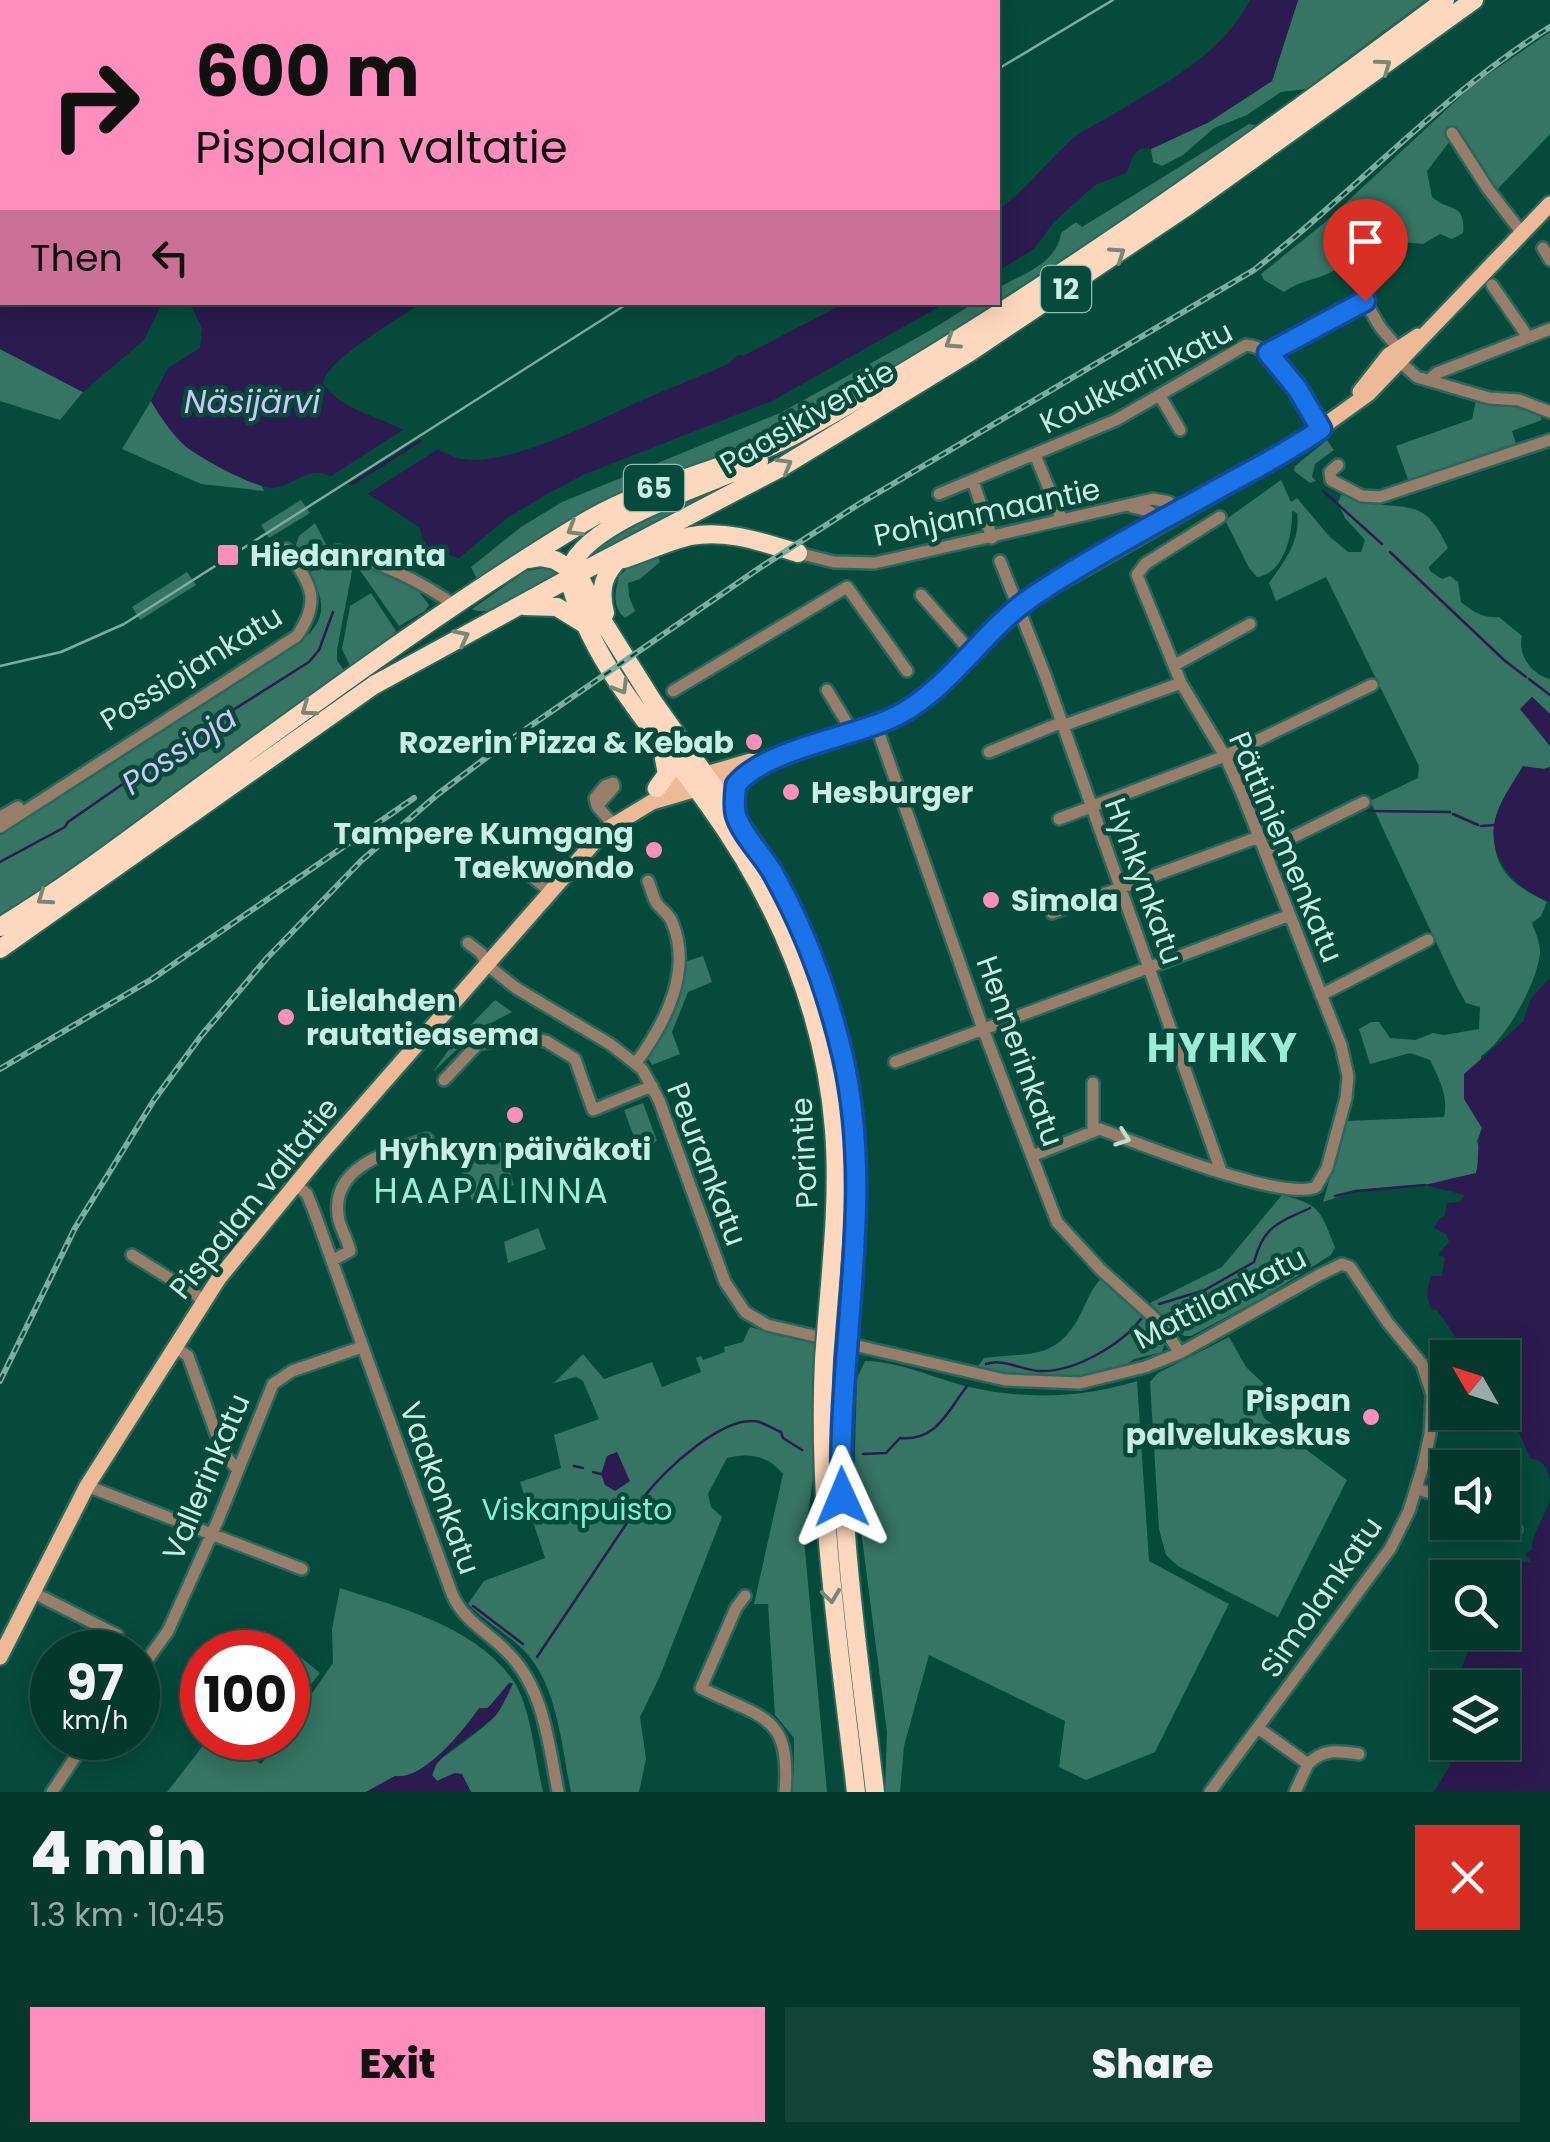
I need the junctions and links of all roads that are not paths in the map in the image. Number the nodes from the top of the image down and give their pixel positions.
1 (1445, 0) edge
2 (1474, 0) edge
3 (1452, 134) dead end
4 (1550, 204) edge
5 (1522, 233) junction
6 (1492, 286) dead end
7 (1550, 329) edge
8 (1528, 337) junction
9 (1397, 351) junction
10 (1268, 353) junction
11 (1429, 380) junction
12 (1160, 396) junction
13 (1550, 412) edge
14 (1321, 429) junction
15 (1180, 430) dead end
16 (792, 437) junction
17 (1550, 440) edge
18 (1035, 455) junction
19 (1338, 465) dead end
20 (1251, 473) junction
21 (973, 481) junction
22 (939, 494) dead end
23 (1128, 506) junction
24 (1179, 511) junction
25 (1220, 518) dead end
26 (1062, 520) junction
27 (1162, 521) junction
28 (992, 538) junction
29 (286, 549) dead end
30 (338, 550) dead end
31 (798, 553) joint
32 (526, 560) junction
33 (1000, 561) dead end
34 (608, 562) junction
35 (845, 564) junction
36 (1082, 566) junction
37 (572, 573) junction
38 (848, 587) junction
39 (921, 595) dead end
40 (456, 606) junction
41 (524, 606) junction
42 (1018, 608) junction
43 (1250, 624) dead end
44 (305, 625) junction
45 (588, 626) junction
46 (611, 632) junction
47 (972, 652) junction
48 (1175, 665) junction
49 (907, 671) dead end
50 (1181, 684) junction
51 (1372, 685) dead end
52 (827, 690) dead end
53 (673, 691) dead end
54 (1061, 724) junction
55 (876, 725) junction
56 (853, 733) junction
57 (662, 742) junction
58 (989, 752) dead end
59 (782, 756) junction
60 (1226, 756) junction
61 (748, 774) junction
62 (700, 781) junction
63 (657, 788) junction
64 (1364, 802) dead end
65 (597, 806) dead end
66 (1090, 807) junction
67 (0, 817) edge
68 (736, 817) junction
69 (1060, 819) dead end
70 (615, 822) junction
71 (0, 827) edge
72 (1259, 837) junction
73 (1265, 851) junction
74 (513, 862) dead end
75 (648, 882) dead end
76 (1120, 888) junction
77 (550, 891) junction
78 (1052, 913) dead end
79 (1290, 915) junction
80 (0, 927) edge
81 (1428, 940) dead end
82 (468, 943) dead end
83 (0, 949) edge
84 (486, 965) junction
85 (1150, 970) junction
86 (1321, 995) junction
87 (983, 1029) junction
88 (895, 1062) dead end
89 (636, 1063) junction
90 (444, 1080) dead end
91 (1093, 1084) dead end
92 (652, 1086) junction
93 (1093, 1130) junction
94 (427, 1139) dead end
95 (1032, 1156) junction
96 (1221, 1172) junction
97 (295, 1184) junction
98 (132, 1255) dead end
99 (332, 1260) junction
100 (1342, 1264) joint
101 (204, 1300) junction
102 (767, 1324) joint
103 (175, 1347) junction
104 (362, 1347) junction
105 (1180, 1353) junction
106 (237, 1470) junction
107 (87, 1486) junction
108 (1417, 1488) junction
109 (1430, 1492) edge
110 (212, 1533) junction
111 (302, 1569) dead end
112 (32, 1592) junction
113 (746, 1596) dead end
114 (109, 1630) edge
115 (160, 1642) edge
116 (0, 1658) edge
117 (701, 1688) junction
118 (696, 1701) dead end
119 (1258, 1728) junction
120 (1359, 1754) dead end
121 (73, 1760) edge
122 (1308, 1764) junction
123 (52, 1792) edge
124 (558, 1792) edge
125 (785, 1792) edge
126 (856, 1792) edge
127 (875, 1792) edge
128 (1210, 1792) edge
129 (1295, 1792) edge

1 -> 16 highway, Paasikiventie / 12
34 -> 2 highway, Paasikiventie / 12
3 - 5 street
4 - 5 main road
5 - 9 main road, Pispalan valtatie
6 - 8 street
7 - 8 street
8 - 11 street
9 - 10 street
9 - 11 street
9 - 14 main road, Pispalan valtatie
10 - 12 street, Koukkarinkatu
10 - 14 street, Koukkarinkatu
11 - 13 street
12 - 15 street
12 - 18 street, Koukkarinkatu
14 - 20 main road, Pispalan valtatie
16 -> 32 highway, Paasikiventie / 65
16 - 37 highway, 12
17 - 19 street
18 - 21 street, Koukkarinkatu
18 - 26 street
20 - 24 main road, Pispalan valtatie
20 - 36 main road
21 - 22 street, Koukkarinkatu
21 - 28 street
23 - 24 street, Pohjanmaantie
23 - 26 street, Pohjanmaantie
23 - 27 street, Pohjanmaantie
24 - 27 main road, Pispalan valtatie
25 - 48 street, Pättiniemenkatu
26 - 28 street, Pohjanmaantie
27 - 36 main road, Pispalan valtatie
28 - 35 street, Pohjanmaantie
29 - 44 street
30 - 40 street
31 - 34 highway
31 - 35 street, Pohjanmaantie
32 - 37 highway
32 - 40 highway, Paasikiventie / 65
33 - 42 street, Hyhkynkatu
34 - 37 highway
34 - 46 highway
35 - 38 street
36 - 42 main road, Pispalan valtatie
37 - 41 highway
37 - 45 highway, Porintie
37 - 46 highway, Porintie
38 - 49 street
38 - 53 street
39 - 47 street
40 -> 80 highway, Paasikiventie / 65
41 - 45 highway
83 -> 41 highway
42 - 47 main road, Pispalan valtatie
42 - 54 street, Hyhkynkatu
43 - 48 street
44 - 67 street, Possiojankatu
44 - 71 street, Possiojankatu
45 -> 57 highway, Porintie
46 - 62 highway, Porintie
47 - 55 main road, Pispalan valtatie
48 - 50 street, Pättiniemenkatu
50 - 54 street
50 - 60 street, Pättiniemenkatu
51 - 60 street
52 - 56 street
54 - 58 street
54 - 66 street, Hyhkynkatu
55 - 56 main road, Pispalan valtatie
55 - 87 street, Hennerinkatu
56 - 59 main road, Pispalan valtatie
57 - 62 highway, Porintie
57 - 63 highway
59 - 61 main road, Pispalan valtatie
59 - 62 main road, Pispalan valtatie
60 - 66 street
60 - 72 street, Pättiniemenkatu
61 - 62 main road, Pispalan valtatie
61 - 68 highway
62 - 63 main road, Pispalan valtatie
62 - 68 highway, Porintie
62 - 70 main road, Pispalan valtatie
62 -> 126 highway, Porintie, bridge
63 - 70 main road, Pispalan valtatie
64 - 73 street
65 - 70 street
66 - 69 street
66 - 76 street, Hyhkynkatu
68 - 127 highway, Porintie, bridge
70 - 77 main road, Pispalan valtatie
72 - 73 street, Pättiniemenkatu
72 - 76 street
73 - 79 street, Pättiniemenkatu
74 - 77 street
75 - 89 street
76 - 78 street
76 - 85 street, Hyhkynkatu
77 - 84 main road, Pispalan valtatie
79 - 85 street
79 - 86 street, Pättiniemenkatu
81 - 86 street
82 - 84 street, Peurankatu
84 - 89 street, Peurankatu
84 - 97 main road, Pispalan valtatie
85 - 87 street
85 - 96 street, Hyhkynkatu
86 - 96 street, Pättiniemenkatu
87 - 88 street
87 - 95 street, Hennerinkatu
89 - 92 street, Peurankatu
90 - 92 street
91 - 93 street
92 - 102 street, Peurankatu
93 - 95 street
93 -> 96 street
94 - 99 street
95 - 105 street, Hennerinkatu
97 - 99 street, Vaakonkatu
97 - 101 main road, Pispalan valtatie
98 - 101 street
99 - 104 street, Vaakonkatu
100 - 105 street, Mattilankatu
100 - 108 street, Simolankatu
101 - 103 main road, Pispalan valtatie
102 - 105 street, Mattilankatu
103 - 106 street
103 - 107 main road, Pispalan valtatie
104 - 106 street, Vallerinkatu
104 - 124 street, Vaakonkatu
106 - 110 street, Vallerinkatu
107 - 110 street
107 - 112 main road, Pispalan valtatie
108 - 109 street
108 - 119 street, Simolankatu
110 - 111 street
110 - 115 street, Vallerinkatu
112 - 114 street
112 - 116 main road, Pispalan valtatie
113 - 117 street
117 - 118 street
117 - 125 street
119 - 122 street
119 - 128 street, Simolankatu
120 - 122 street
121 - 123 street
122 - 129 street

